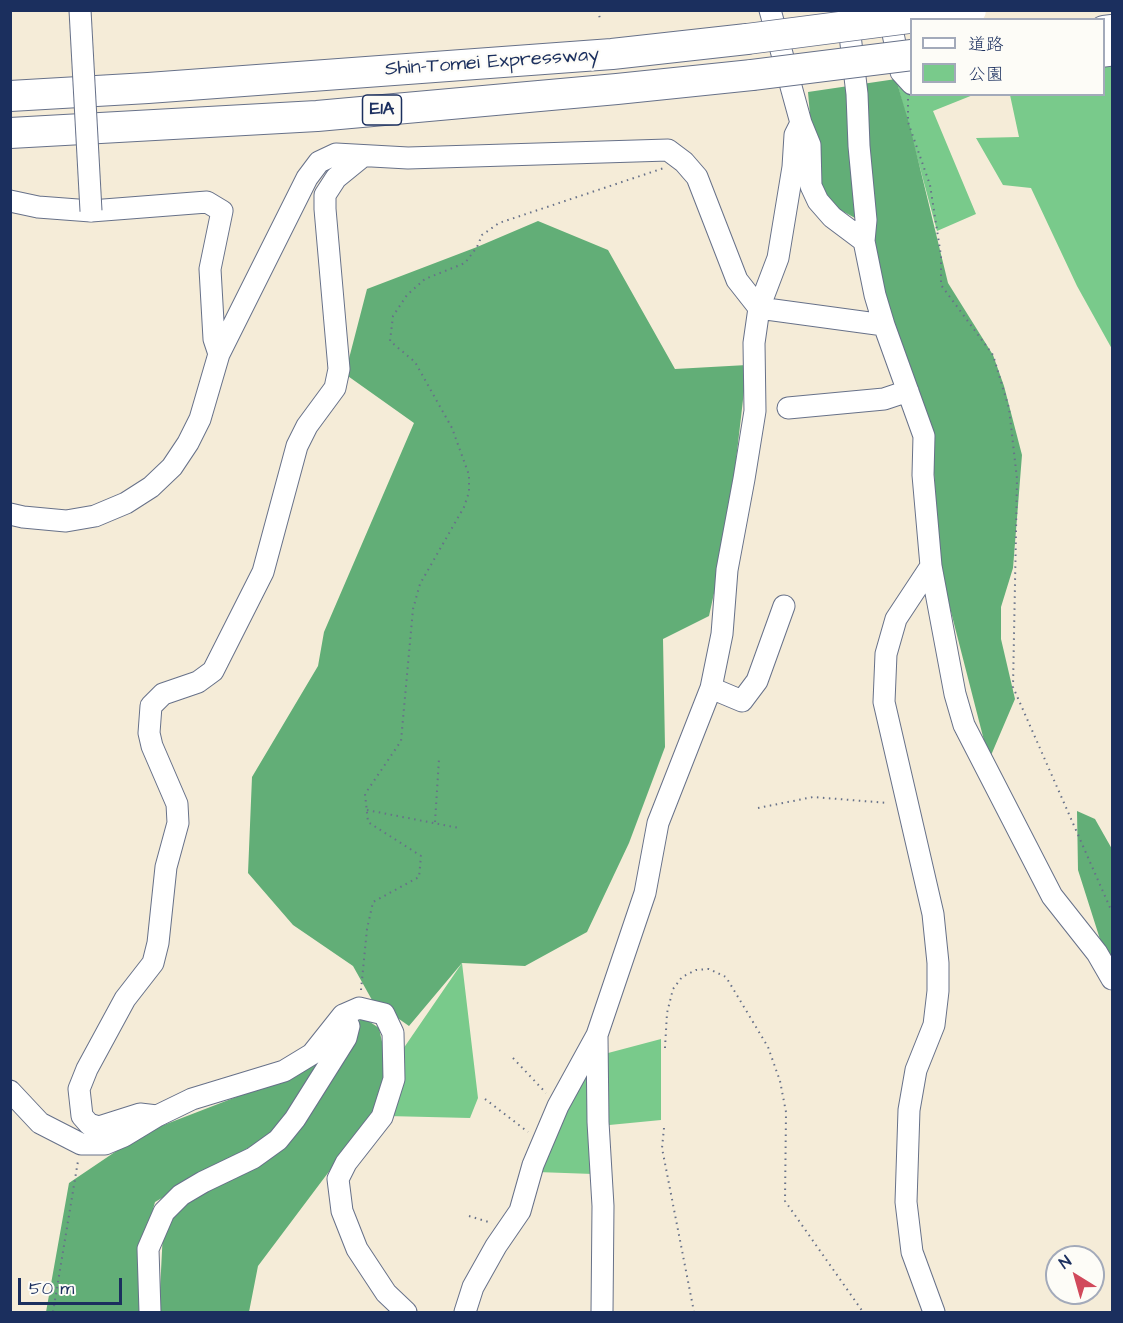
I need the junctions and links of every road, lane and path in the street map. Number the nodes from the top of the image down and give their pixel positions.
1 (80, 10) edge
2 (598, 10) edge
3 (770, 10) edge
4 (847, 10) edge
5 (888, 10) edge
6 (971, 10) edge
7 (600, 19) dead end
8 (910, 74) edge
9 (910, 74) edge
10 (910, 90) edge
11 (10, 96) edge
12 (801, 123) junction
13 (10, 134) edge
14 (363, 156) junction
15 (684, 162) junction
16 (10, 201) edge
17 (91, 211) junction
18 (864, 241) junction
19 (759, 308) junction
20 (884, 325) junction
21 (219, 354) junction
22 (908, 391) junction
23 (788, 408) dead end
24 (10, 514) edge
25 (931, 566) junction
26 (784, 606) dead end
27 (711, 688) junction
28 (439, 759) dead end
29 (909, 804) junction
30 (758, 808) dead end
31 (367, 810) junction
32 (435, 823) junction
33 (459, 828) dead end
34 (1113, 912) edge
35 (1113, 979) edge
36 (351, 1011) junction
37 (597, 1035) junction
38 (666, 1048) dead end
39 (513, 1058) dead end
40 (10, 1091) edge
41 (484, 1099) dead end
42 (558, 1106) junction
43 (157, 1116) junction
44 (664, 1128) dead end
45 (542, 1143) junction
46 (81, 1144) junction
47 (469, 1216) dead end
48 (508, 1228) junction
49 (53, 1312) edge
50 (150, 1312) edge
51 (406, 1312) edge
52 (465, 1312) edge
53 (602, 1312) edge
54 (694, 1312) edge
55 (863, 1312) edge
56 (934, 1312) edge

1 - 17 street, bridge
2 - 7 path
3 - 12 street
4 - 18 street
5 - 8 street
6 - 11 highway, Shin-Tomei Expressway / E1A, bridge
9 - 13 highway, Shin-Tomei Expressway / E1A, bridge
10 - 34 path
12 - 18 street
12 - 19 street
14 - 15 street
14 - 21 street
14 - 43 street
15 - 19 street
15 - 31 path
16 - 17 street
17 - 21 street
18 - 20 street
19 - 20 street
19 - 27 street
20 - 22 street
21 - 24 street
22 - 23 street
22 - 25 street
25 - 29 street
25 - 35 street
26 - 27 street
27 - 37 street
28 - 32 path
29 - 30 path
29 - 56 street
31 - 32 path
31 - 36 path
32 - 33 path
36 - 43 street
36 - 50 street
36 - 51 street
37 - 42 street
37 - 53 street
38 - 55 path
39 - 42 path
40 - 46 street
41 - 45 path
42 - 45 street
43 - 46 street
44 - 54 path
45 - 48 street
46 - 49 path
47 - 48 path
48 - 52 street

